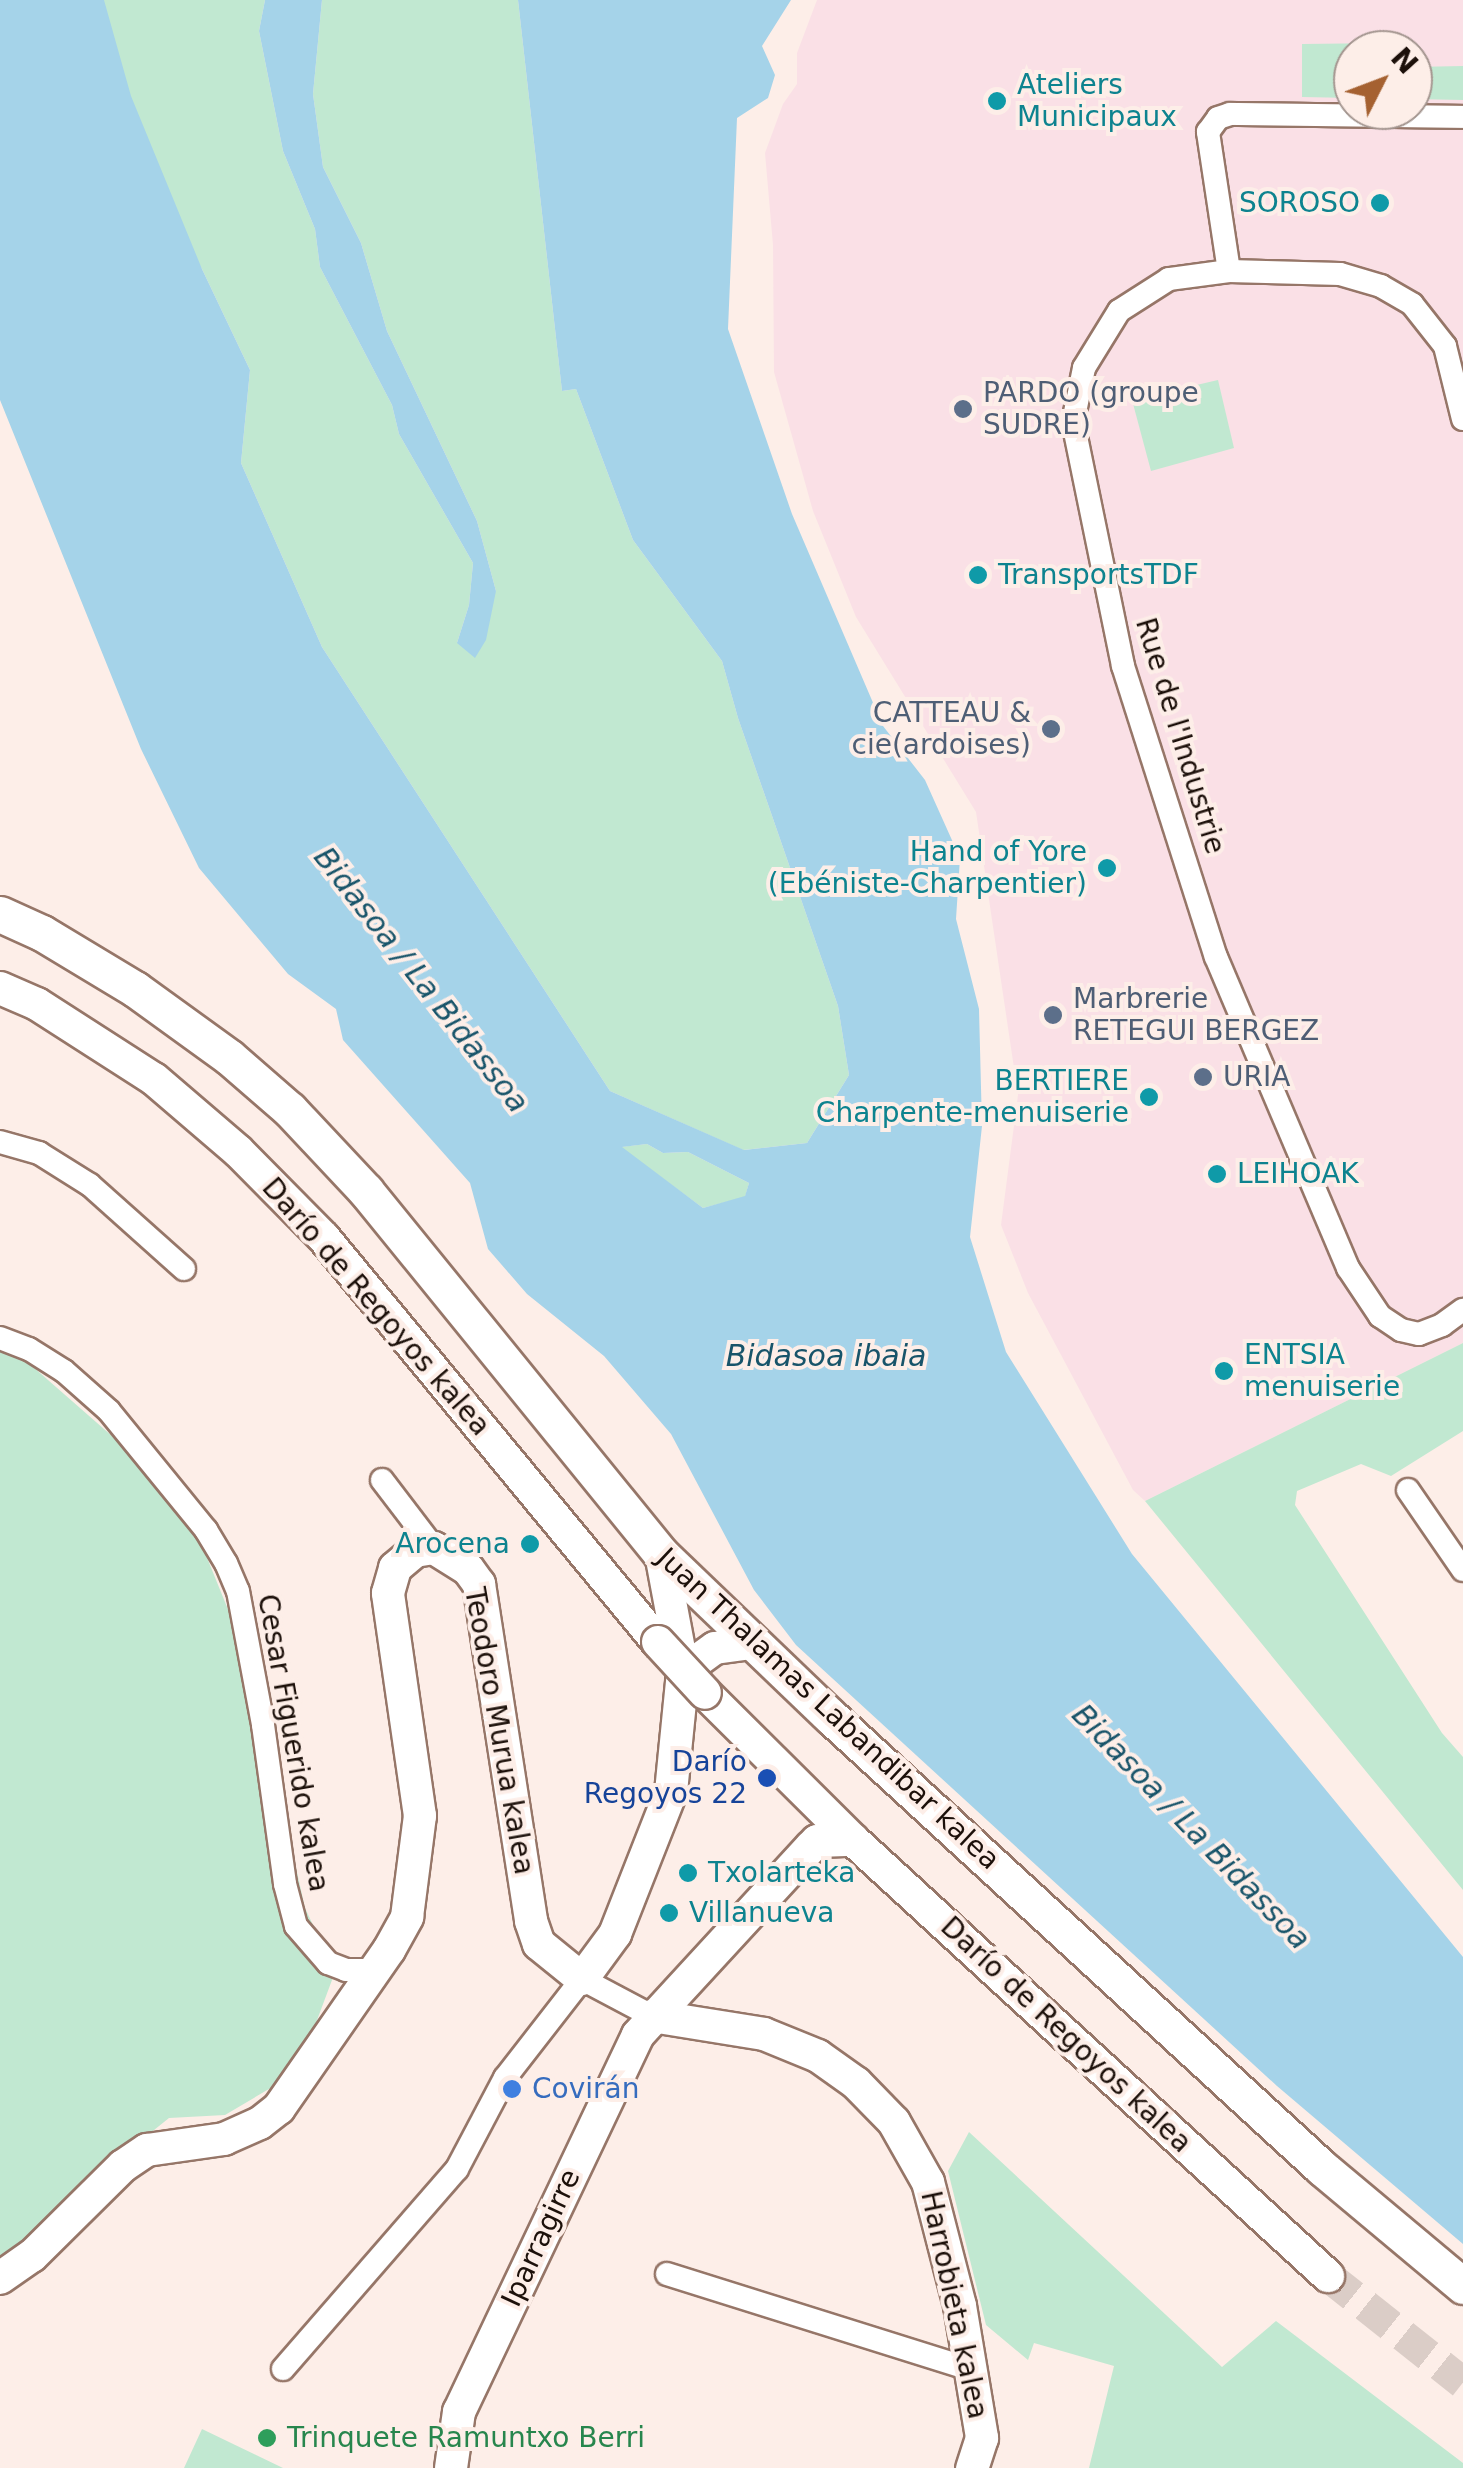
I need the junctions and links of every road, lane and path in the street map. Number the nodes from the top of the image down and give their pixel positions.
1 (1463, 118) edge
2 (1230, 271) junction
3 (1463, 419) edge
4 (0, 914) edge
5 (0, 988) edge
6 (0, 1142) edge
7 (184, 1269) dead end
8 (1463, 1310) edge
9 (0, 1338) edge
10 (382, 1480) dead end
11 (1408, 1490) dead end
12 (434, 1548) junction
13 (661, 1554) junction
14 (1462, 1567) edge
15 (752, 1643) junction
16 (694, 1682) junction
17 (805, 1793) junction
18 (853, 1840) junction
19 (817, 1841) junction
20 (372, 1970) junction
21 (582, 1979) junction
22 (652, 2016) junction
23 (667, 2274) dead end
24 (1328, 2276) tunnel mouth
25 (0, 2278) edge
26 (1463, 2286) edge
27 (970, 2368) junction
28 (283, 2369) dead end
29 (451, 2468) edge
30 (972, 2468) edge

1 - 2 street
2 - 3 street, Rue de l'Industrie
2 - 8 street, Rue de l'Industrie
4 - 13 main road, Juan Thalamas Labandibar kalea
5 - 16 street, Darío de Regoyos kalea, bridge
6 - 7 street
9 - 20 street, Cesar Figuerido kalea
10 - 12 street
11 - 14 street
12 - 20 street
12 - 21 street, Teodoro Murua kalea
13 - 15 main road, Juan Thalamas Labandibar kalea
13 - 16 street
15 - 16 street
15 - 26 main road, Juan Thalamas Labandibar kalea
16 - 17 street, Darío de Regoyos kalea
16 - 21 street
17 - 18 street, Darío de Regoyos kalea
17 - 19 street
18 - 19 street
18 - 24 street, Darío de Regoyos kalea
19 - 22 street, Iparragirre
20 - 25 street
21 - 22 street
21 - 28 street
22 - 27 street, Harrobieta kalea
22 - 29 street, Iparragirre
23 - 27 street
27 - 30 street, Harrobieta kalea

